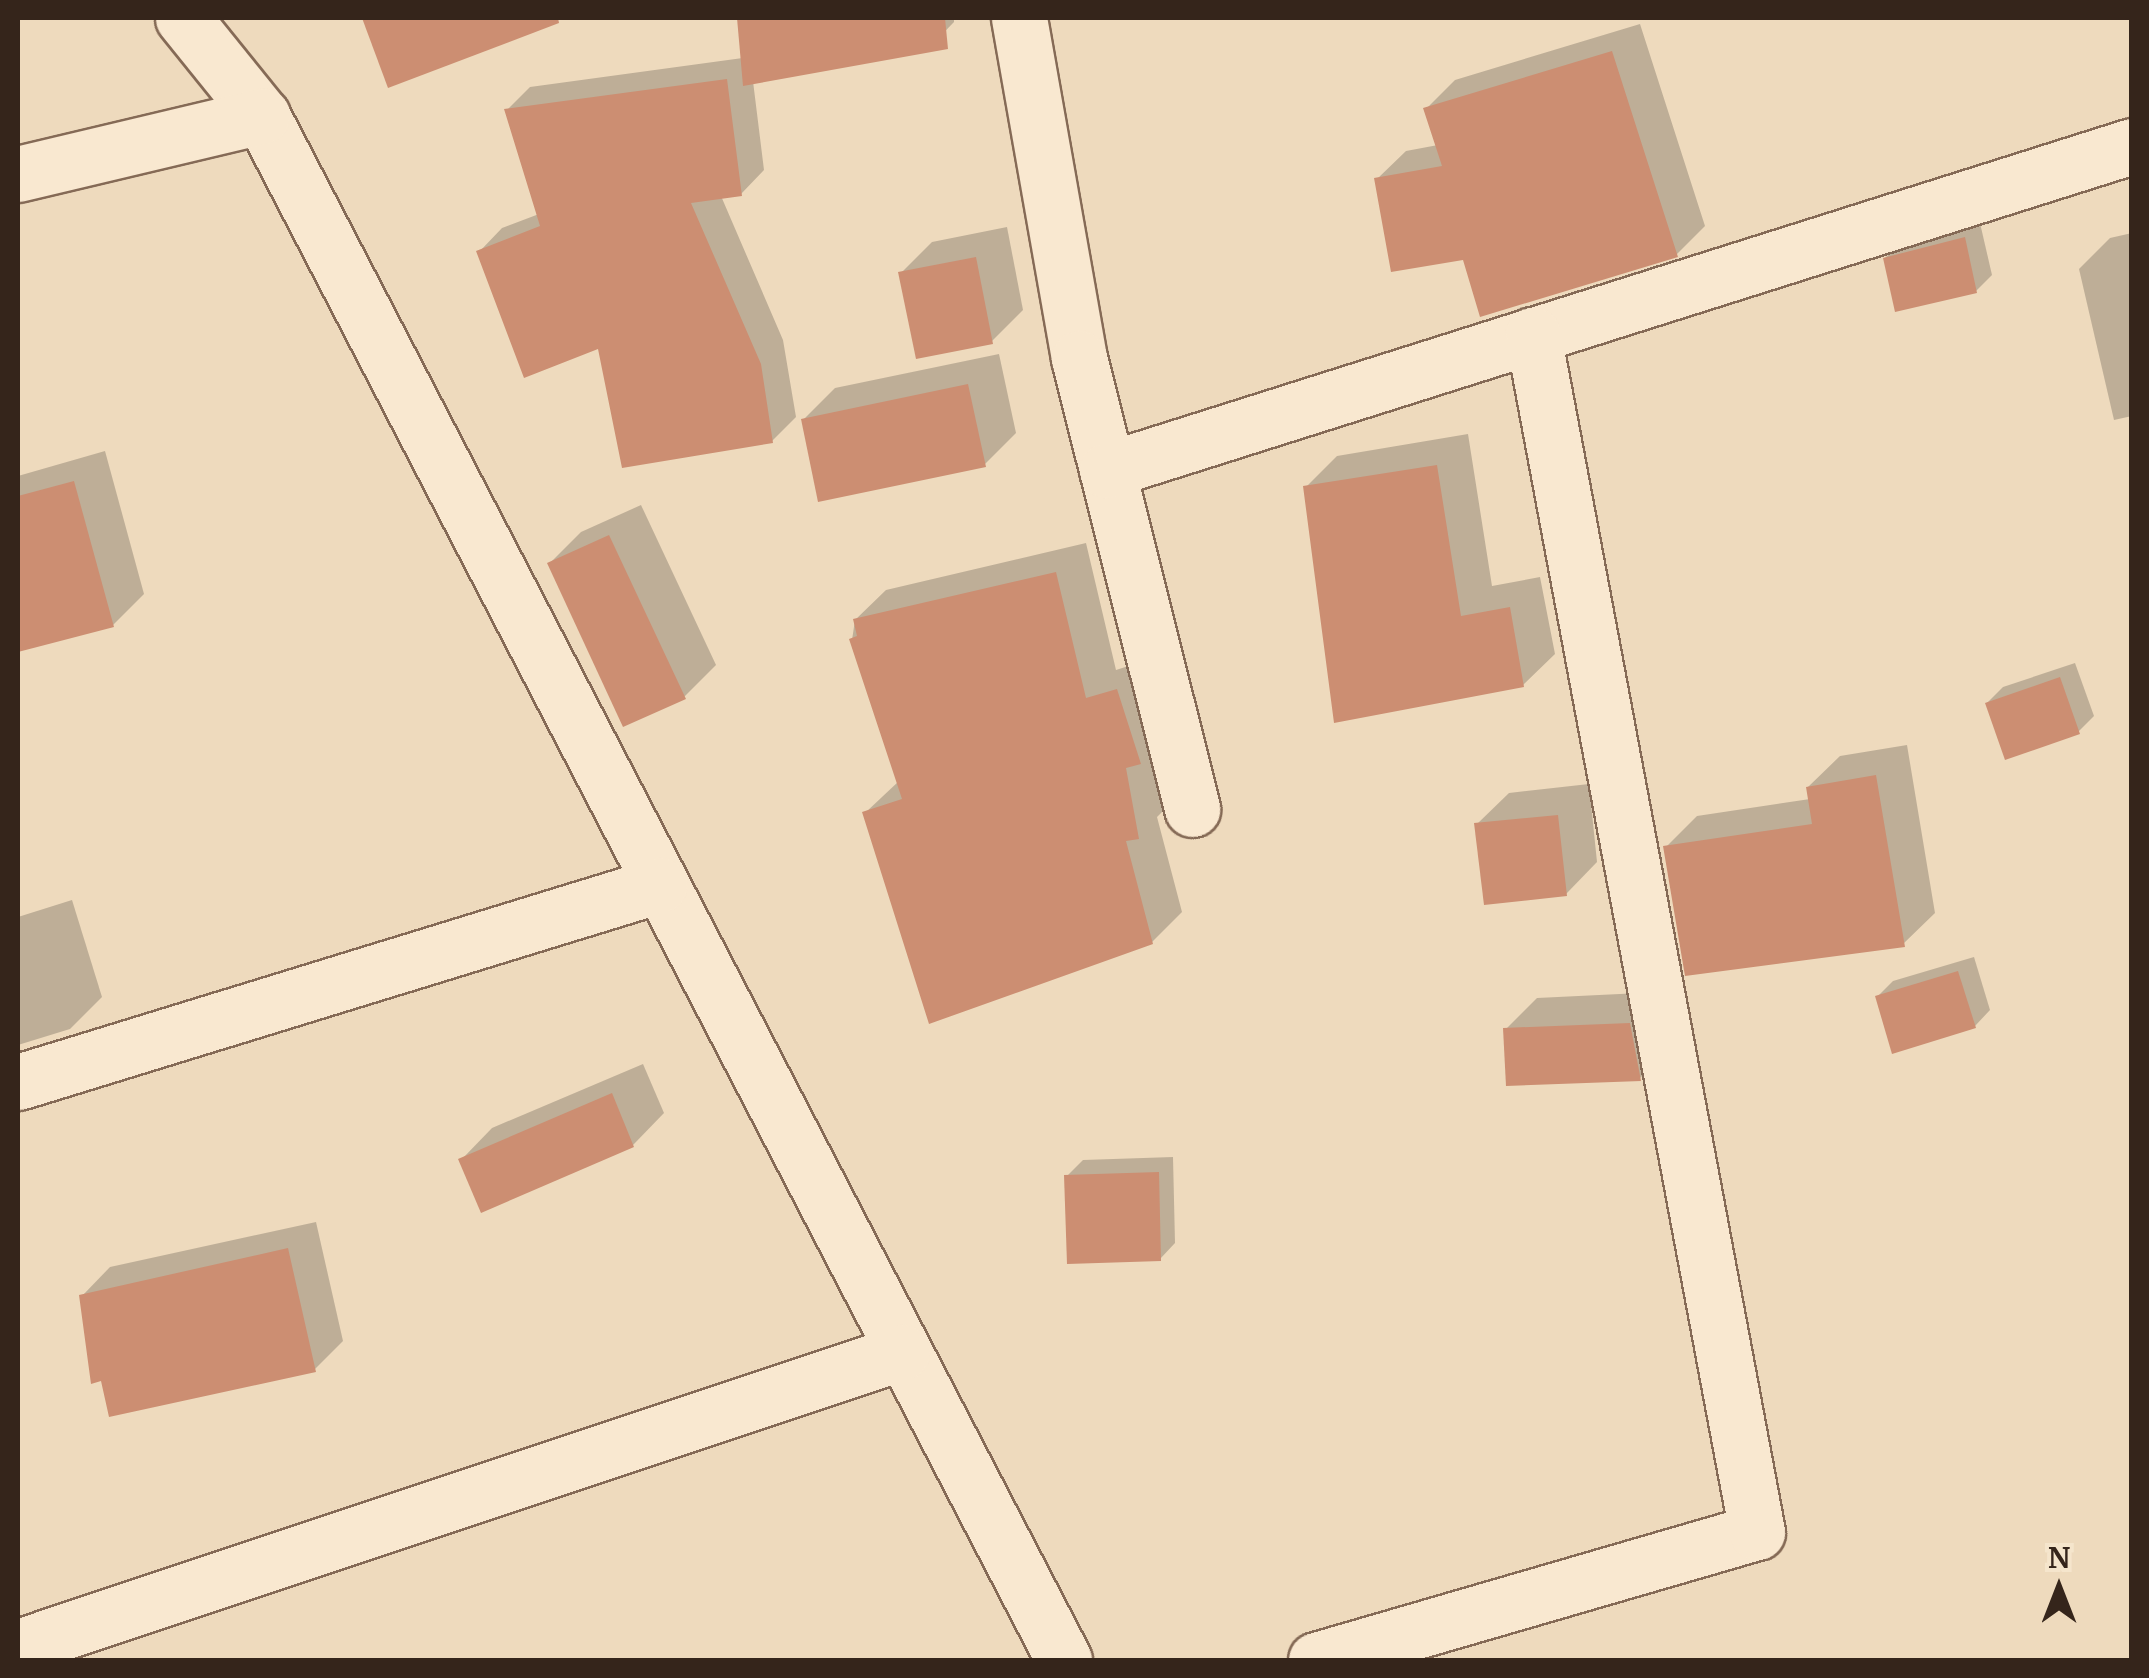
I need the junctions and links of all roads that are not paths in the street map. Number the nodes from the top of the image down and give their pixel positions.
1 (183, 18) edge
2 (1020, 18) edge
3 (262, 116) junction
4 (2132, 146) edge
5 (18, 174) edge
6 (1533, 335) junction
7 (1107, 470) junction
8 (1192, 810) dead end
9 (659, 884) junction
10 (18, 1082) edge
11 (902, 1352) junction
12 (18, 1646) edge
13 (1064, 1660) edge
14 (1316, 1660) edge

1 - 3 street
2 - 7 street
3 - 5 street
3 - 9 street
4 - 6 street
6 - 7 street
6 - 14 street
7 - 8 street
9 - 10 street
9 - 11 street
11 - 12 street
11 - 13 street

